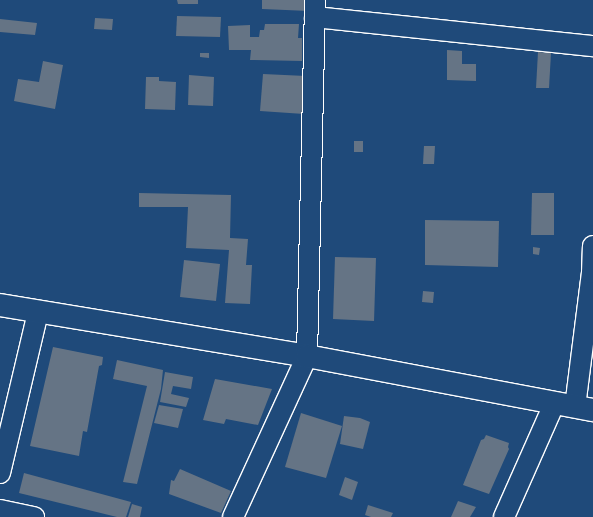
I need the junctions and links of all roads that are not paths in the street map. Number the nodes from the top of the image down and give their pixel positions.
1 (315, 8) edge
2 (593, 46) edge
3 (593, 246) edge
4 (592, 273) edge
5 (0, 305) edge
6 (38, 312) junction
7 (307, 356) junction
8 (554, 404) junction
9 (584, 409) edge
10 (0, 474) edge
11 (0, 510) edge
12 (34, 517) edge
13 (233, 517) edge
14 (504, 517) edge

1 - 2 street
1 - 7 street
3 - 4 street
4 - 9 street
5 - 6 main road
6 - 7 main road
6 - 10 street
7 - 8 main road
7 - 13 street
8 - 9 main road
8 - 14 street
11 - 12 street

